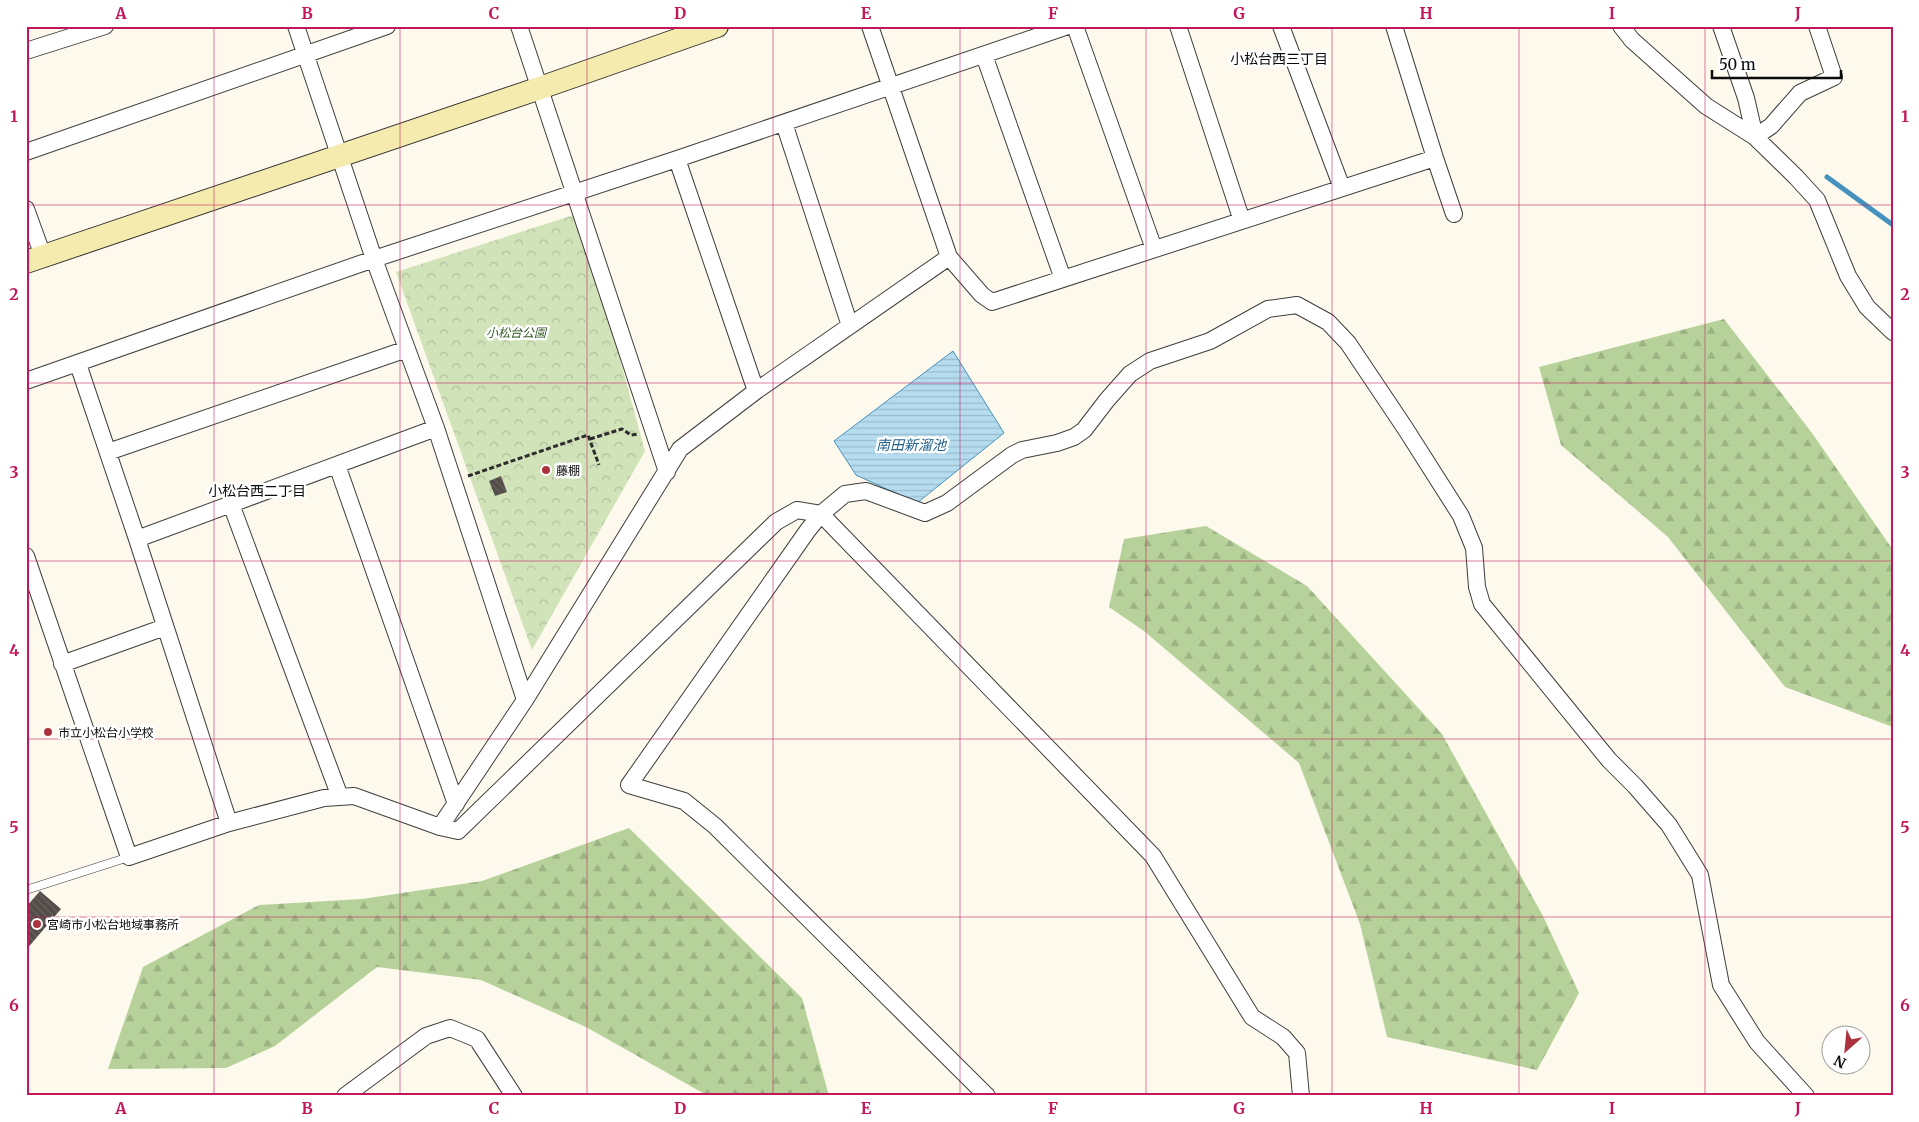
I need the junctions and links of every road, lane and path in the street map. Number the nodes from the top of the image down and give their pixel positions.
1 (105, 26) edge
2 (296, 26) edge
3 (387, 26) edge
4 (519, 26) edge
5 (717, 26) edge
6 (870, 26) edge
7 (1068, 26) edge
8 (1075, 26) edge
9 (1178, 26) edge
10 (1282, 26) edge
11 (1394, 26) edge
12 (1621, 26) edge
13 (1721, 26) edge
14 (1816, 26) edge
15 (26, 51) edge
16 (306, 54) junction
17 (984, 55) junction
18 (891, 87) junction
19 (540, 88) junction
20 (784, 123) junction
21 (1755, 137) junction
22 (26, 152) edge
23 (340, 156) junction
24 (1435, 158) junction
25 (677, 159) junction
26 (1342, 188) junction
27 (575, 194) junction
28 (26, 209) edge
29 (1454, 214) dead end
30 (1242, 221) junction
31 (1154, 250) junction
32 (949, 257) junction
33 (35, 259) edge
34 (374, 259) junction
35 (1063, 279) junction
36 (850, 326) junction
37 (1893, 332) edge
38 (407, 349) junction
39 (78, 364) junction
40 (26, 381) edge
41 (756, 391) junction
42 (436, 428) junction
43 (622, 430) dead end
44 (590, 439) junction
45 (108, 452) junction
46 (337, 465) junction
47 (599, 465) dead end
48 (667, 472) junction
49 (460, 479) dead end
50 (231, 504) junction
51 (821, 514) junction
52 (137, 539) junction
53 (26, 556) edge
54 (165, 627) junction
55 (62, 664) junction
56 (524, 700) junction
57 (340, 797) junction
58 (456, 804) junction
59 (228, 823) junction
60 (440, 827) junction
61 (129, 857) junction
62 (26, 890) edge
63 (345, 1096) edge
64 (514, 1096) edge
65 (987, 1096) edge
66 (1301, 1096) edge
67 (1806, 1096) edge

1 - 15 street
2 - 16 street
3 - 16 street
4 - 19 street
5 - 19 street
6 - 18 street
7 - 17 street
8 - 31 street
9 - 30 street
10 - 26 street
11 - 24 street
12 - 21 street
13 - 21 street
14 - 21 street
16 - 22 street
16 - 23 street
17 - 18 street
17 - 35 street
18 - 20 street
18 - 32 street
19 - 23 street
19 - 27 street
20 - 25 street
20 - 36 street
21 - 37 street
23 - 33 street
23 - 34 street
24 - 26 street
24 - 29 street
25 - 27 street
25 - 41 street
26 - 30 street
27 - 34 street
27 - 48 street
28 - 33 street
30 - 31 street
31 - 35 street
32 - 35 street
32 - 36 street
34 - 38 street
34 - 39 street
36 - 41 street
38 - 42 street
38 - 45 street
39 - 40 street
39 - 45 street
41 - 48 street
42 - 46 street
42 - 56 street
43 - 44 path
44 - 47 path
44 - 49 path
45 - 52 street
46 - 50 street
46 - 58 street
48 - 56 street
50 - 52 street
50 - 57 street
51 - 60 street
51 - 65 street
51 - 66 street
51 - 67 street
52 - 54 street
53 - 55 street
54 - 55 street
54 - 59 street
55 - 61 street
56 - 58 street
57 - 59 street
57 - 60 street
58 - 60 street
59 - 61 street
61 - 62 lane
63 - 64 street

